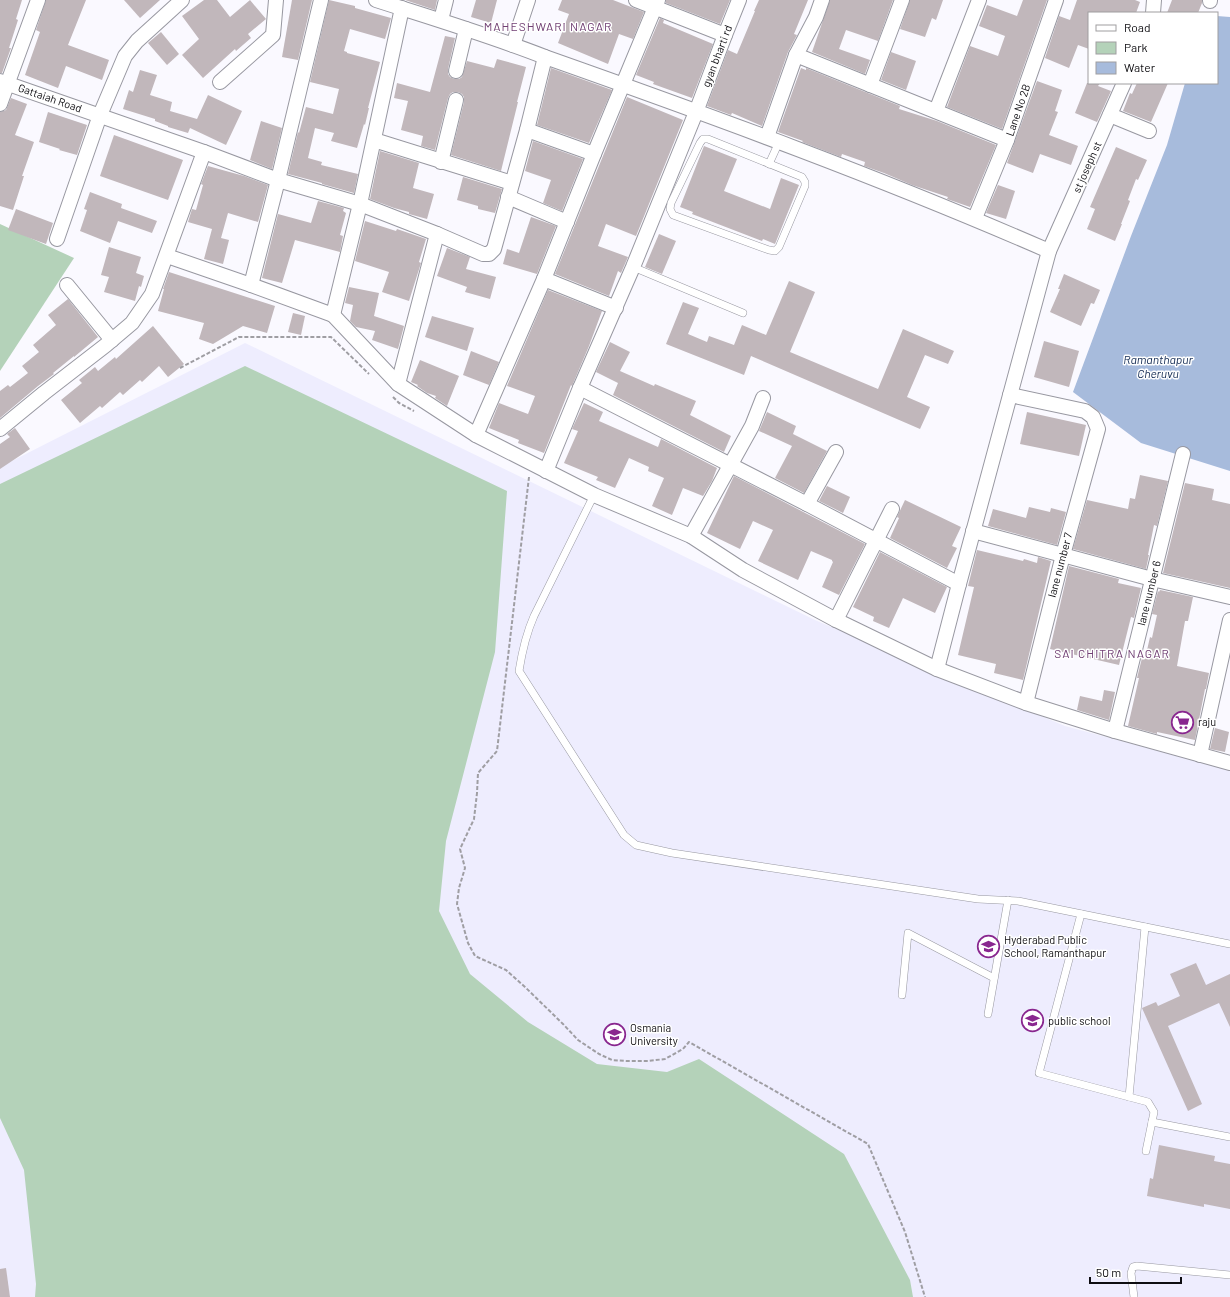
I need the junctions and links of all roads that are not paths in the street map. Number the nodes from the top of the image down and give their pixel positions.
1 (38, 0) edge
2 (182, 0) edge
3 (276, 0) edge
4 (321, 0) edge
5 (376, 0) edge
6 (446, 0) edge
7 (528, 0) edge
8 (636, 0) edge
9 (739, 0) edge
10 (822, 0) edge
11 (902, 0) edge
12 (979, 0) edge
13 (1056, 0) edge
14 (1154, 0) edge
15 (657, 4) edge
16 (402, 8) junction
17 (1153, 12) edge
18 (440, 20) junction
19 (466, 29) junction
20 (725, 34) junction
21 (513, 45) junction
22 (796, 55) junction
23 (545, 57) junction
24 (456, 71) dead end
25 (220, 82) dead end
26 (4, 83) edge
27 (1124, 84) edge
28 (623, 85) junction
29 (870, 85) junction
30 (456, 100) dead end
31 (0, 104) edge
32 (936, 111) junction
33 (696, 112) junction
34 (100, 115) junction
35 (1110, 115) junction
36 (527, 130) junction
37 (1149, 131) dead end
38 (374, 140) junction
39 (773, 140) junction
40 (1007, 140) junction
41 (204, 152) junction
42 (594, 154) junction
43 (441, 162) junction
44 (769, 164) junction
45 (278, 180) junction
46 (512, 183) junction
47 (508, 197) junction
48 (360, 204) junction
49 (974, 218) junction
50 (567, 222) junction
51 (437, 234) junction
52 (56, 239) dead end
53 (1049, 251) junction
54 (167, 256) junction
55 (633, 267) junction
56 (544, 279) junction
57 (67, 285) dead end
58 (251, 285) junction
59 (616, 308) junction
60 (743, 313) dead end
61 (333, 315) junction
62 (112, 340) junction
63 (393, 388) junction
64 (580, 388) junction
65 (1010, 396) junction
66 (763, 398) dead end
67 (0, 430) edge
68 (476, 434) junction
69 (836, 452) dead end
70 (1183, 454) dead end
71 (730, 464) junction
72 (546, 470) junction
73 (594, 495) junction
74 (807, 504) junction
75 (892, 509) dead end
76 (973, 531) junction
77 (690, 536) junction
78 (876, 540) junction
79 (1063, 555) junction
80 (1152, 579) junction
81 (959, 584) junction
82 (1230, 597) edge
83 (836, 620) junction
84 (1230, 620) edge
85 (937, 669) junction
86 (1026, 703) junction
87 (1115, 731) junction
88 (1200, 755) junction
89 (1230, 763) edge
90 (1008, 900) junction
91 (1081, 914) junction
92 (1146, 927) junction
93 (1230, 944) edge
94 (994, 978) junction
95 (902, 995) dead end
96 (988, 1014) dead end
97 (1129, 1097) junction
98 (1152, 1122) junction
99 (1230, 1137) edge
100 (1146, 1151) dead end
101 (1230, 1275) edge
102 (1134, 1297) edge

1 - 26 street
2 - 34 street
3 - 25 street
4 - 45 street
5 - 16 street
6 - 18 street
7 - 21 street
8 - 15 street
9 - 20 street, gyan bharti rd
10 - 22 street
11 - 29 street
12 - 32 street
13 - 40 street, Lane No 2B
14 - 17 street
15 - 20 street
15 - 28 street
16 - 18 street
16 - 38 street
18 - 19 street
19 - 21 street
19 - 24 street
20 - 33 street, gyan bharti rd
21 - 23 street
22 - 29 street
22 - 39 street
23 - 28 street
23 - 36 street
26 - 31 street
26 - 34 street, Gattaiah Road
27 - 35 street, st joseph st
28 - 33 street
28 - 42 street
29 - 32 street
30 - 43 street
32 - 40 street
33 - 39 street
33 - 55 street, gyan bharti rd
34 - 41 street, Gattaiah Road
34 - 52 street
35 - 37 street
35 - 53 street, st joseph st
36 - 42 street
36 - 46 street
38 - 43 street
38 - 48 street
39 - 44 lane
39 - 49 street
40 - 49 street, Lane No 2B
41 - 45 street, Gattaiah Road
41 - 54 street
42 - 50 street
43 - 46 street
44 - 44 lane
45 - 48 street, Gattaiah Road
45 - 58 street
46 - 47 street
47 - 50 street
47 - 51 street, Gattaiah Road
48 - 51 street, Gattaiah Road
48 - 61 street
49 - 53 street
50 - 56 street
51 - 63 street
53 - 65 street, st joseph st
54 - 58 street
54 - 62 street
55 - 59 street, gyan bharti rd
55 - 60 lane
56 - 59 street
56 - 68 street
57 - 62 street
58 - 61 street
59 - 64 street, gyan bharti rd
61 - 63 street
62 - 67 street
63 - 68 street
64 - 71 street
64 - 72 street, gyan bharti rd
65 - 76 street, st joseph st
65 - 79 street, lane number 7
66 - 71 street
68 - 72 street
69 - 74 street
70 - 80 street, lane number 6
71 - 74 street
71 - 77 street
72 - 73 street
73 - 77 street
73 - 90 lane
74 - 78 street
75 - 78 street
76 - 79 street
76 - 81 street, st joseph st
77 - 83 street
78 - 81 street
78 - 83 street
79 - 80 street
79 - 86 street, lane number 7
80 - 82 street
80 - 87 street, lane number 6
81 - 85 street, st joseph st
83 - 85 street
84 - 88 street
85 - 86 street
86 - 87 street
87 - 88 street
88 - 89 street
90 - 91 lane
90 - 94 lane
91 - 92 lane
91 - 97 lane
92 - 93 lane
92 - 97 lane
94 - 95 lane
94 - 96 lane
97 - 98 lane
98 - 99 lane
98 - 100 lane
101 - 102 lane

